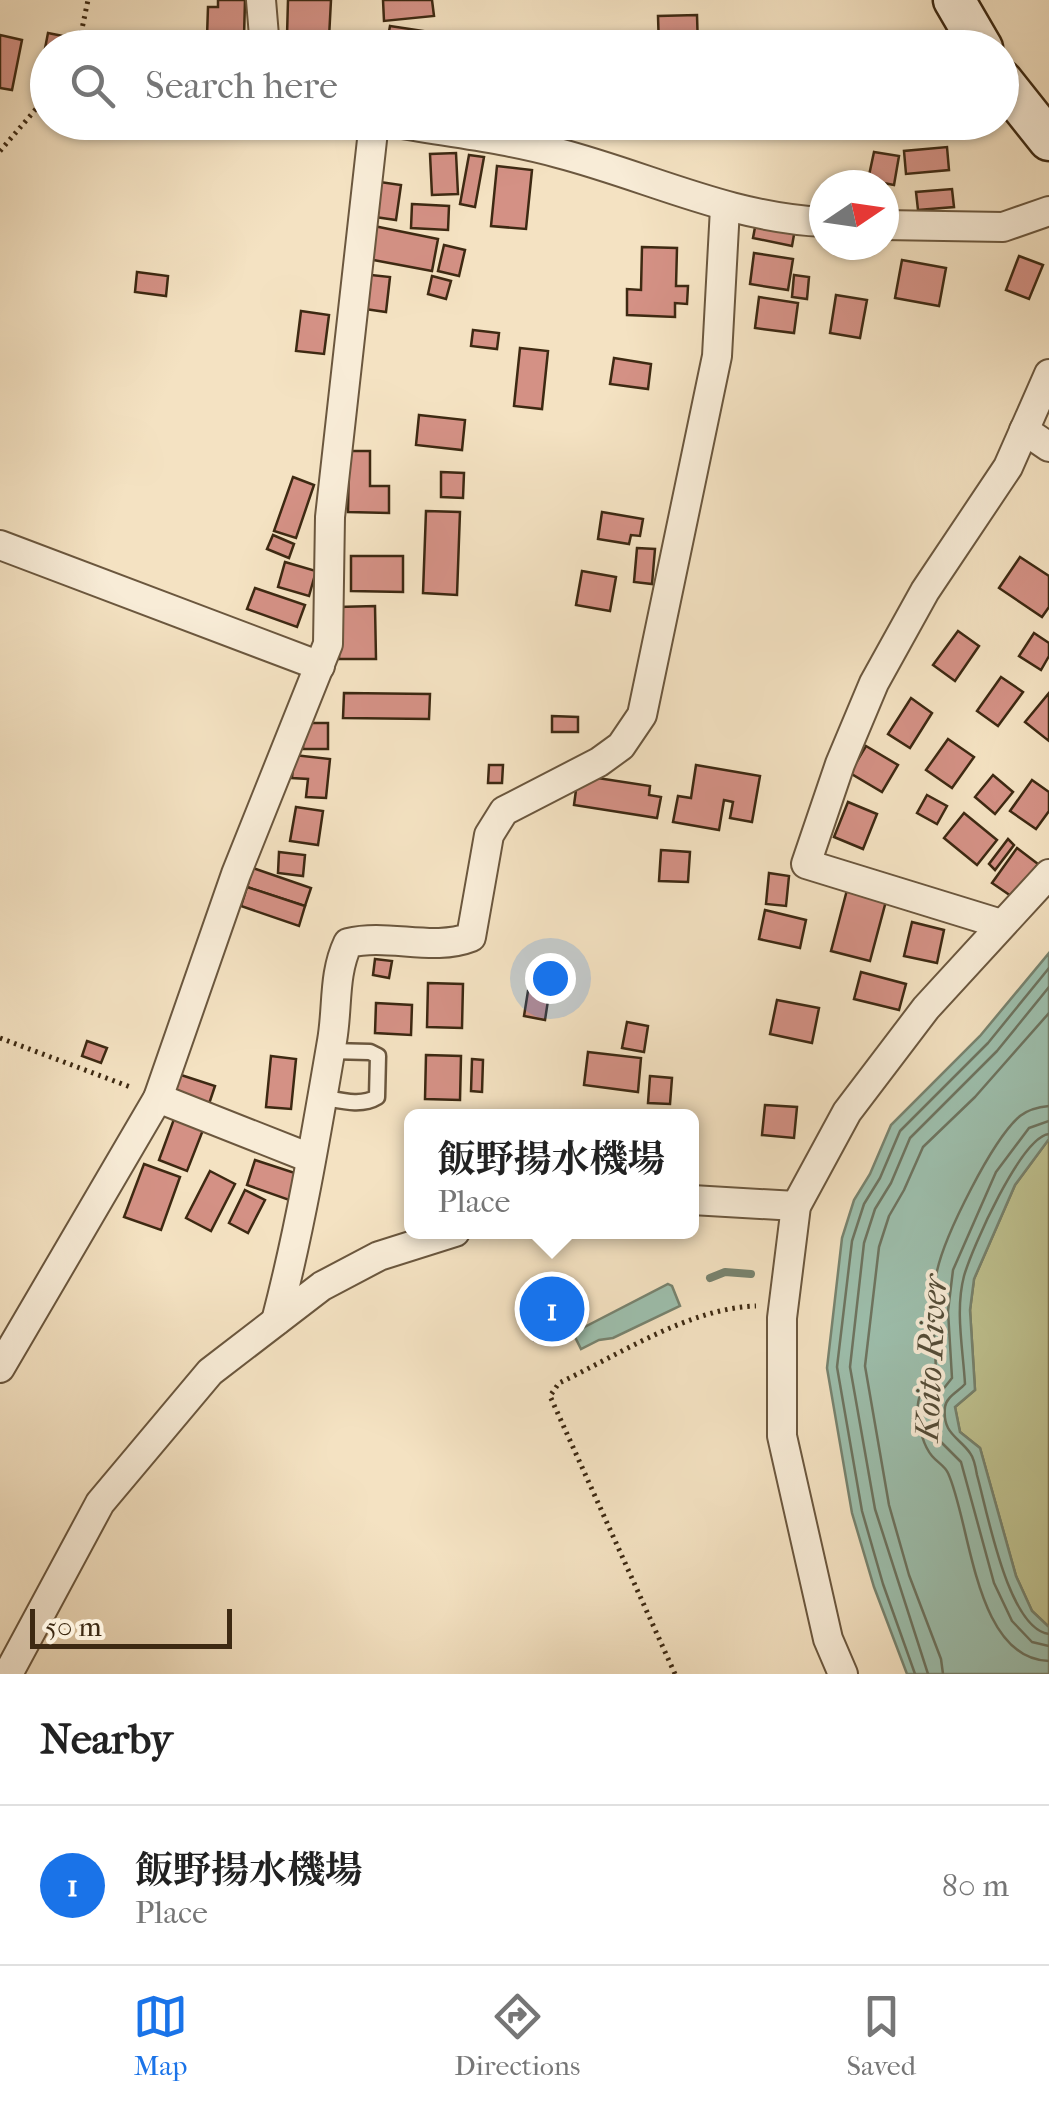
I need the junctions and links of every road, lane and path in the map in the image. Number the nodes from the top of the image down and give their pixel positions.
1 (88, 0) edge
2 (260, 0) edge
3 (954, 0) edge
4 (82, 30) edge
5 (262, 30) edge
6 (972, 30) edge
7 (1019, 102) edge
8 (30, 116) edge
9 (372, 140) edge
10 (490, 140) edge
11 (1049, 140) edge
12 (0, 152) edge
13 (724, 208) junction
14 (1049, 212) edge
15 (809, 221) edge
16 (899, 225) edge
17 (1049, 374) edge
18 (1024, 430) junction
19 (1049, 447) edge
20 (0, 545) edge
21 (320, 666) junction
22 (1049, 874) edge
23 (1001, 924) junction
24 (0, 1038) edge
25 (330, 1051) junction
26 (321, 1097) junction
27 (158, 1098) junction
28 (310, 1158) junction
29 (699, 1200) edge
30 (796, 1206) junction
31 (433, 1239) edge
32 (784, 1307) junction
33 (276, 1321) junction
34 (0, 1368) edge
35 (8, 1674) edge
36 (674, 1674) edge
37 (843, 1674) edge

1 - 4 path
2 - 5 street
3 - 6 street
7 - 11 street
8 - 12 path
9 - 21 street
10 - 13 street
13 - 15 street
13 - 25 street
14 - 16 street
17 - 18 street
18 - 19 street
18 - 23 street
20 - 21 street
21 - 27 street
22 - 23 street
23 - 30 street
24 - 27 path
25 - 26 street
25 - 26 lane
26 - 28 street
27 - 28 street
27 - 34 street
28 - 33 street
29 - 30 street
30 - 32 street
31 - 33 street
32 - 36 path
32 - 37 street
33 - 35 street

